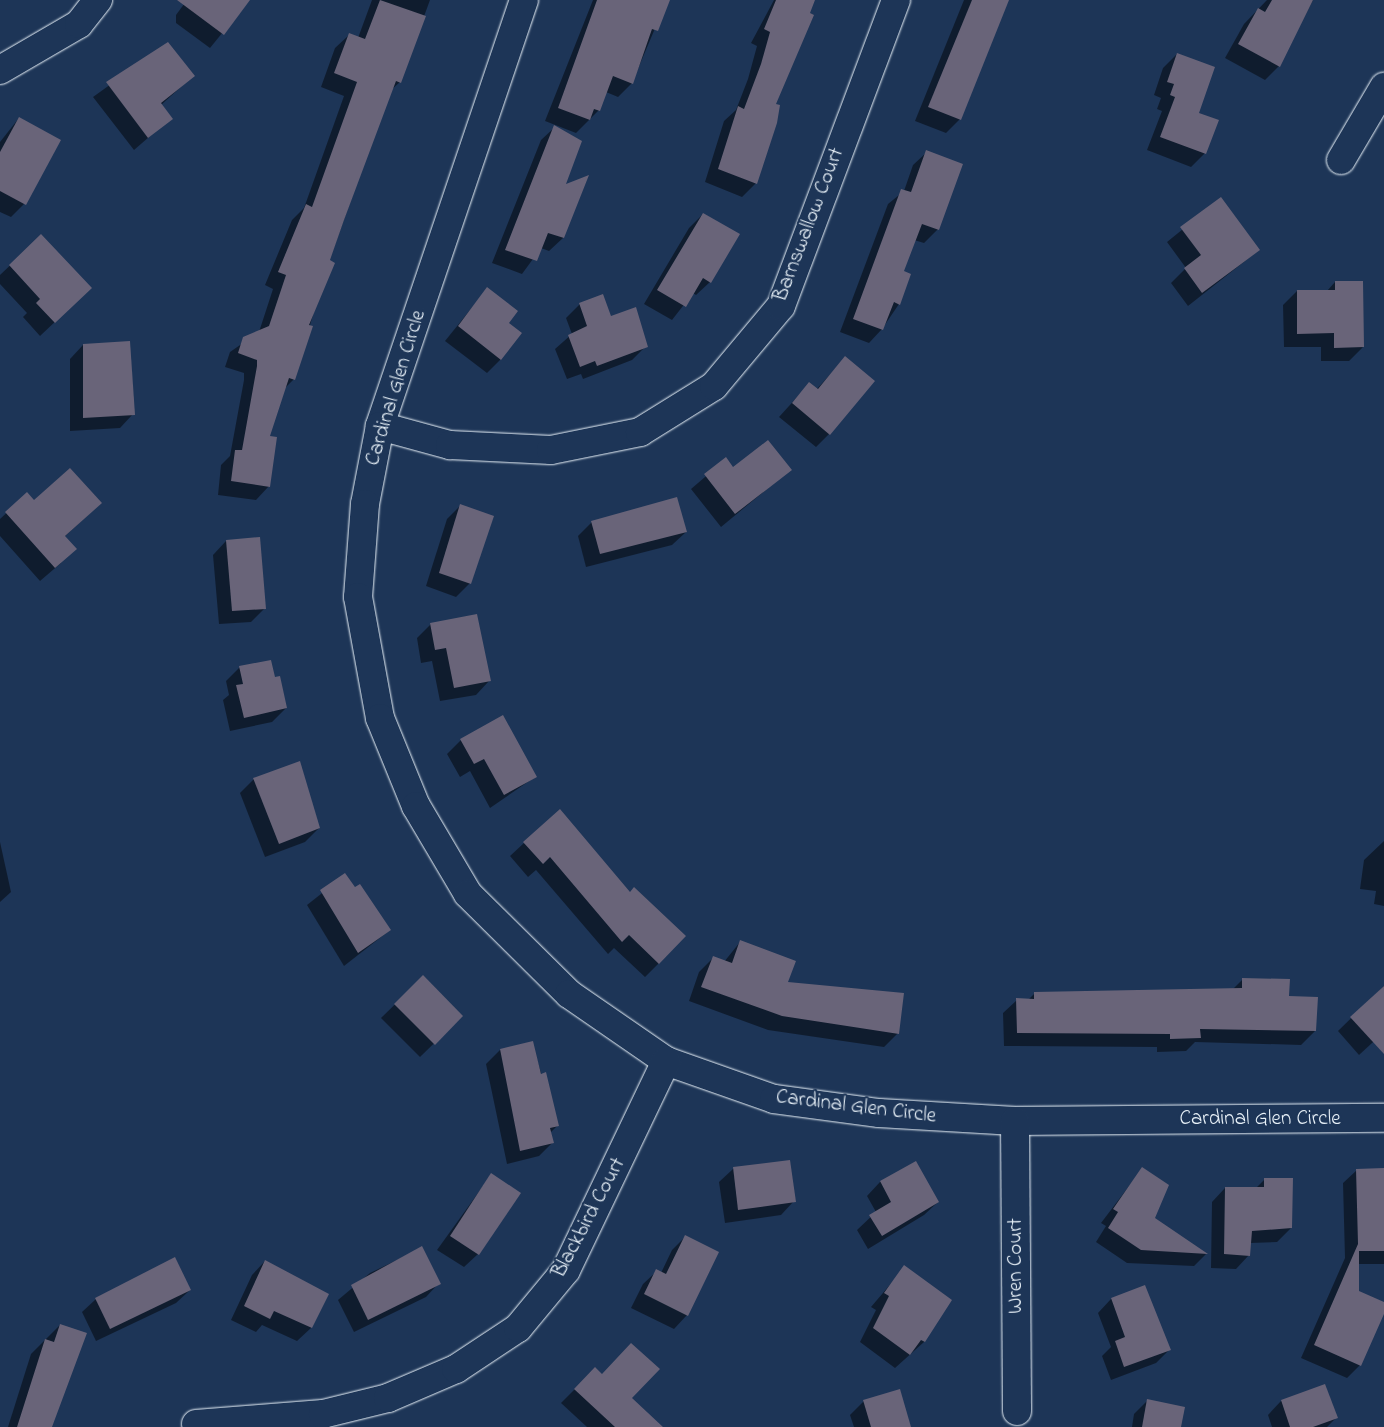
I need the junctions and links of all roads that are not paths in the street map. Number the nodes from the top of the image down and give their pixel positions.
1 (98, 0) edge
2 (524, 0) edge
3 (896, 0) edge
4 (0, 70) edge
5 (1384, 87) edge
6 (1341, 160) dead end
7 (380, 426) junction
8 (666, 1061) junction
9 (1384, 1118) edge
10 (1014, 1121) junction
11 (1017, 1411) dead end
12 (196, 1424) dead end

1 - 4 street
2 - 7 street, Cardinal Glen Circle
3 - 7 street, Barnswallow Court
5 - 6 street
7 - 8 street, Cardinal Glen Circle
8 - 10 street, Cardinal Glen Circle
8 - 12 street, Blackbird Court
9 - 10 street, Cardinal Glen Circle
10 - 11 street, Wren Court

